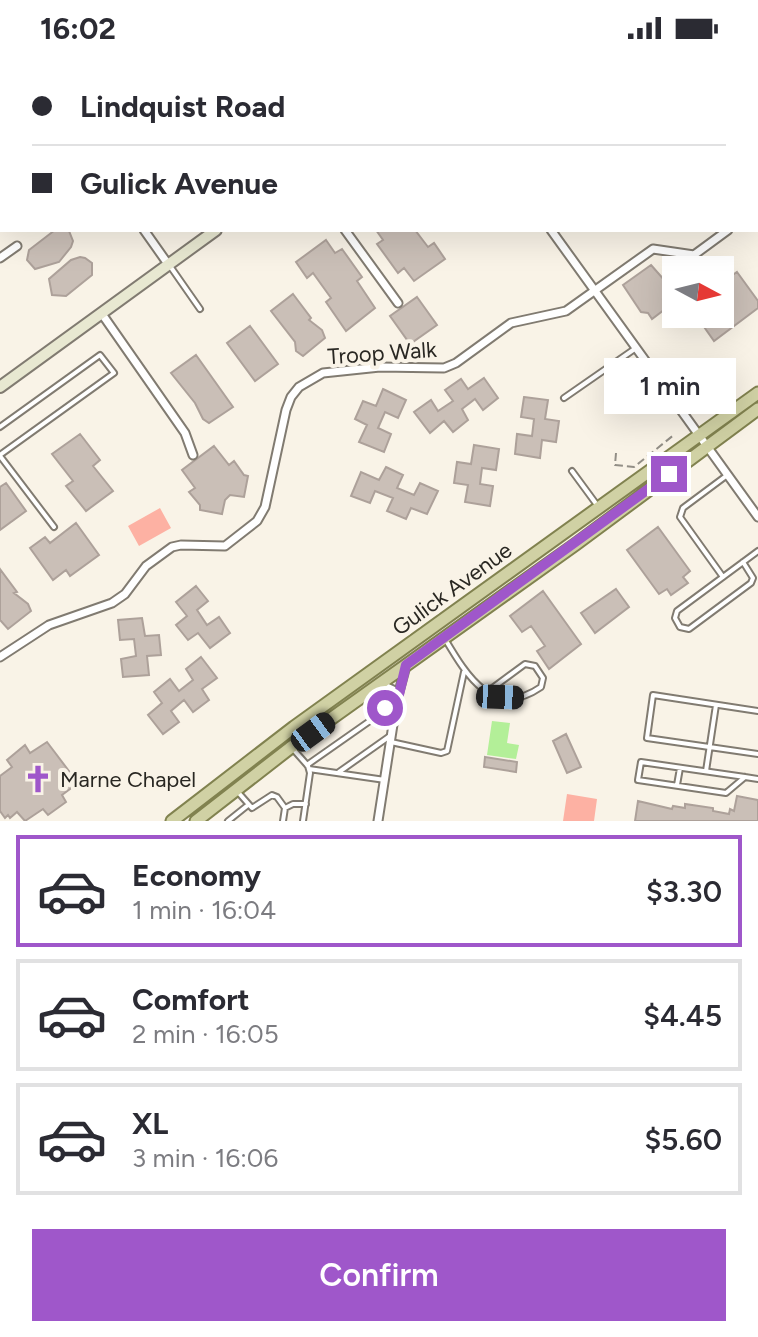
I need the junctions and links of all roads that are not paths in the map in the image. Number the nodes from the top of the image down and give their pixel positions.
1 (145, 232) edge
2 (213, 232) edge
3 (346, 232) edge
4 (552, 232) edge
5 (725, 232) edge
6 (17, 246) dead end
7 (0, 258) edge
8 (168, 264) junction
9 (595, 290) junction
10 (398, 303) dead end
11 (200, 309) dead end
12 (102, 314) junction
13 (636, 348) junction
14 (0, 387) edge
15 (758, 393) edge
16 (564, 398) dead end
17 (758, 409) edge
18 (0, 427) edge
19 (703, 441) junction
20 (193, 455) dead end
21 (0, 456) edge
22 (572, 471) dead end
23 (728, 475) junction
24 (599, 508) junction
25 (758, 517) edge
26 (54, 527) dead end
27 (758, 551) edge
28 (743, 562) junction
29 (723, 577) junction
30 (444, 637) junction
31 (0, 657) edge
32 (406, 665) junction
33 (465, 672) junction
34 (380, 684) junction
35 (487, 692) junction
36 (397, 701) junction
37 (716, 705) junction
38 (758, 711) edge
39 (392, 738) junction
40 (292, 747) junction
41 (710, 747) junction
42 (758, 754) edge
43 (308, 767) junction
44 (680, 768) junction
45 (706, 771) junction
46 (337, 773) junction
47 (745, 777) junction
48 (758, 779) edge
49 (385, 780) junction
50 (677, 786) junction
51 (236, 789) junction
52 (306, 804) junction
53 (249, 805) junction
54 (285, 808) junction
55 (172, 821) edge
56 (196, 821) edge
57 (228, 821) edge
58 (283, 821) edge
59 (303, 821) edge
60 (378, 821) edge

1 - 8 street
2 - 8 street
3 - 10 street
4 - 9 street
5 - 9 street, Troop Walk
6 - 7 street
8 - 11 lane
8 - 12 street
9 - 13 street
9 - 31 street, Troop Walk
12 - 14 street
12 - 20 street
13 - 16 lane
13 - 19 street
15 - 19 main road, Gulick Avenue
17 - 19 main road, Gulick Avenue
18 - 21 lane
19 - 23 street
19 - 24 main road, Gulick Avenue
19 - 30 main road, Gulick Avenue
21 - 26 lane
22 - 24 lane
23 - 25 street
23 - 29 lane
24 - 55 main road, Gulick Avenue
27 - 28 lane
28 - 29 lane
28 - 29 lane
30 - 32 main road, Gulick Avenue
30 - 33 lane
32 - 34 main road, Gulick Avenue
32 - 36 street
33 - 35 lane
33 - 39 lane
34 - 36 street
34 - 40 main road, Gulick Avenue
35 - 35 lane
36 - 39 street
36 - 43 lane
37 - 38 lane
37 - 41 lane
37 - 41 lane
39 - 46 lane
39 - 49 street
40 - 43 lane
40 - 51 main road, Gulick Avenue
41 - 42 lane
41 - 45 lane
43 - 46 lane
43 - 52 lane
44 - 45 lane
44 - 50 lane
44 - 50 lane
45 - 47 lane
46 - 49 lane
47 - 48 lane
47 - 50 lane
49 - 60 street
51 - 53 lane
51 - 56 main road, Gulick Avenue
52 - 54 lane
52 - 59 lane
53 - 54 lane
53 - 57 lane
54 - 58 lane

